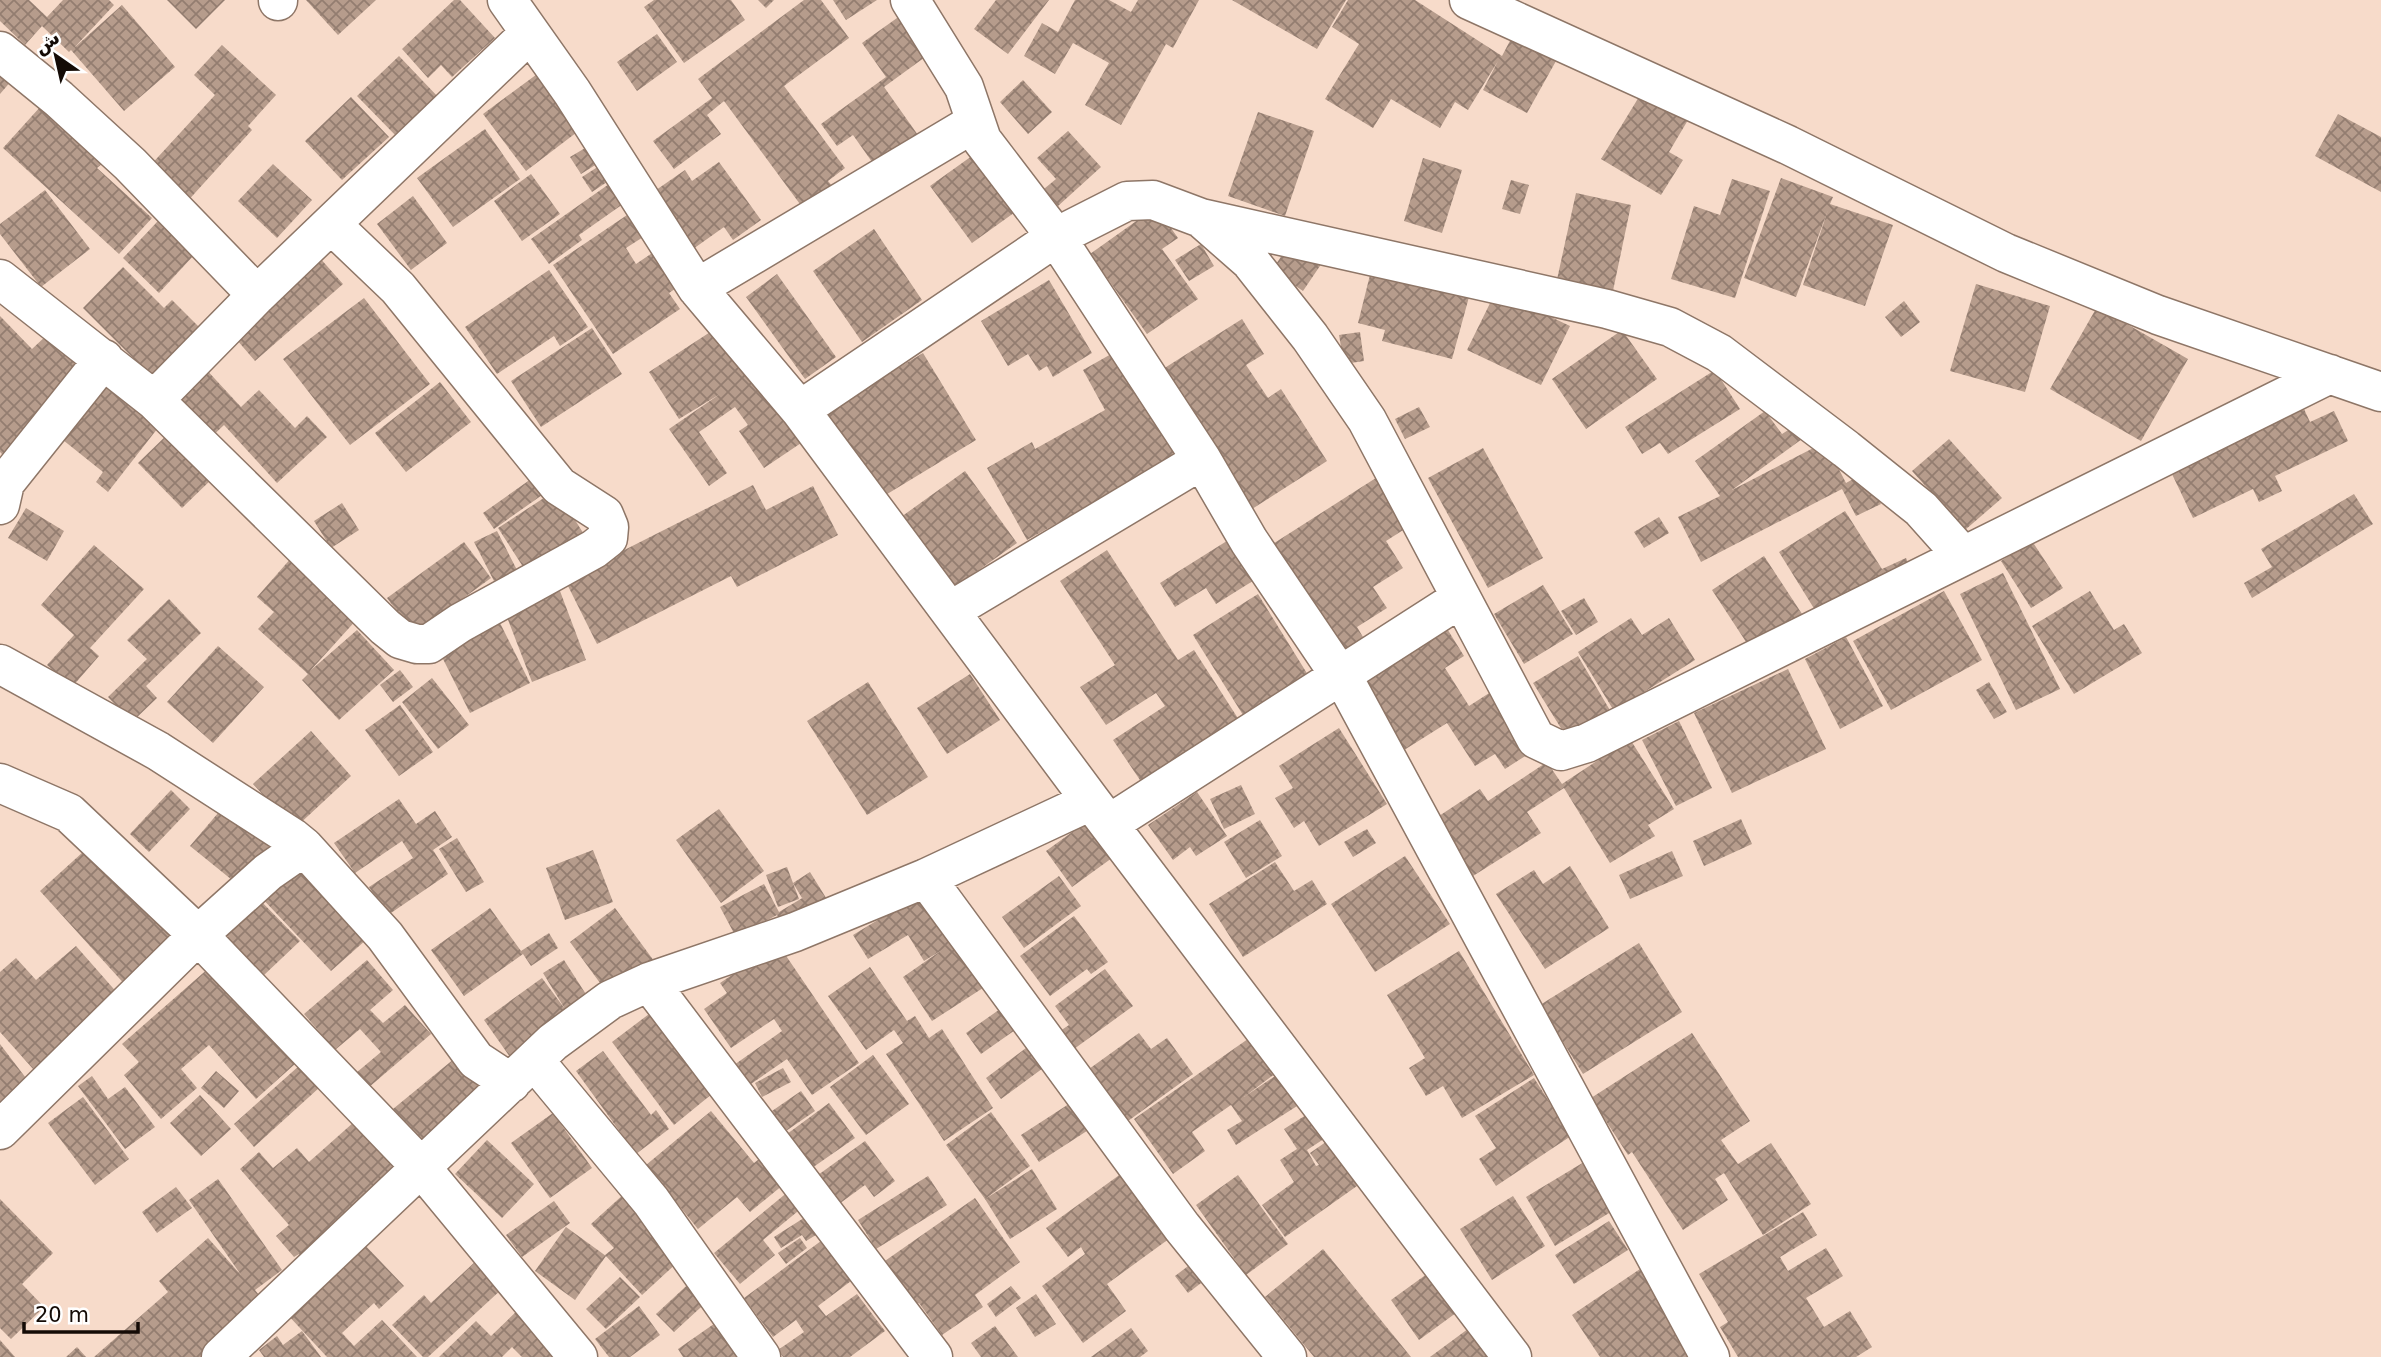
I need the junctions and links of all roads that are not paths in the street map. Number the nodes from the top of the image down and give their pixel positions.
1 (507, 0) edge
2 (910, 0) edge
3 (1469, 0) edge
4 (530, 33) junction
5 (0, 51) edge
6 (974, 122) junction
7 (1201, 218) junction
8 (332, 225) junction
9 (1056, 237) junction
10 (0, 279) edge
11 (696, 288) junction
12 (257, 295) junction
13 (104, 359) junction
14 (2330, 374) junction
15 (2381, 392) edge
16 (154, 400) junction
17 (800, 410) junction
18 (1202, 460) junction
19 (0, 506) edge
20 (1963, 556) junction
21 (1461, 598) junction
22 (950, 611) junction
23 (0, 664) edge
24 (1340, 675) junction
25 (0, 783) edge
26 (1100, 813) junction
27 (304, 847) junction
28 (926, 878) junction
29 (198, 935) junction
30 (649, 982) junction
31 (523, 1072) junction
32 (0, 1130) edge
33 (420, 1166) junction
34 (221, 1357) edge
35 (578, 1357) edge
36 (761, 1357) edge
37 (933, 1357) edge
38 (1287, 1357) edge
39 (1511, 1357) edge
40 (1710, 1357) edge

1 - 4 street
2 - 6 street
3 - 14 street
4 - 8 street
4 - 11 street
5 - 12 street
6 - 9 street
6 - 11 street
7 - 9 street
7 - 20 street
7 - 21 street
8 - 12 street
8 - 16 street
9 - 17 street
9 - 18 street
10 - 13 street
11 - 17 street
12 - 16 street
13 - 16 street
13 - 19 street
14 - 15 street
14 - 20 street
17 - 22 street
18 - 22 street
18 - 24 street
20 - 21 street
21 - 24 street
22 - 26 street
23 - 27 street
24 - 26 street
24 - 40 street
25 - 29 street
26 - 28 street
26 - 39 street
27 - 29 street
27 - 31 street
28 - 30 street
28 - 38 street
29 - 32 street
29 - 33 street
30 - 31 street
30 - 37 street
31 - 33 street
31 - 36 street
33 - 34 street
33 - 35 street

